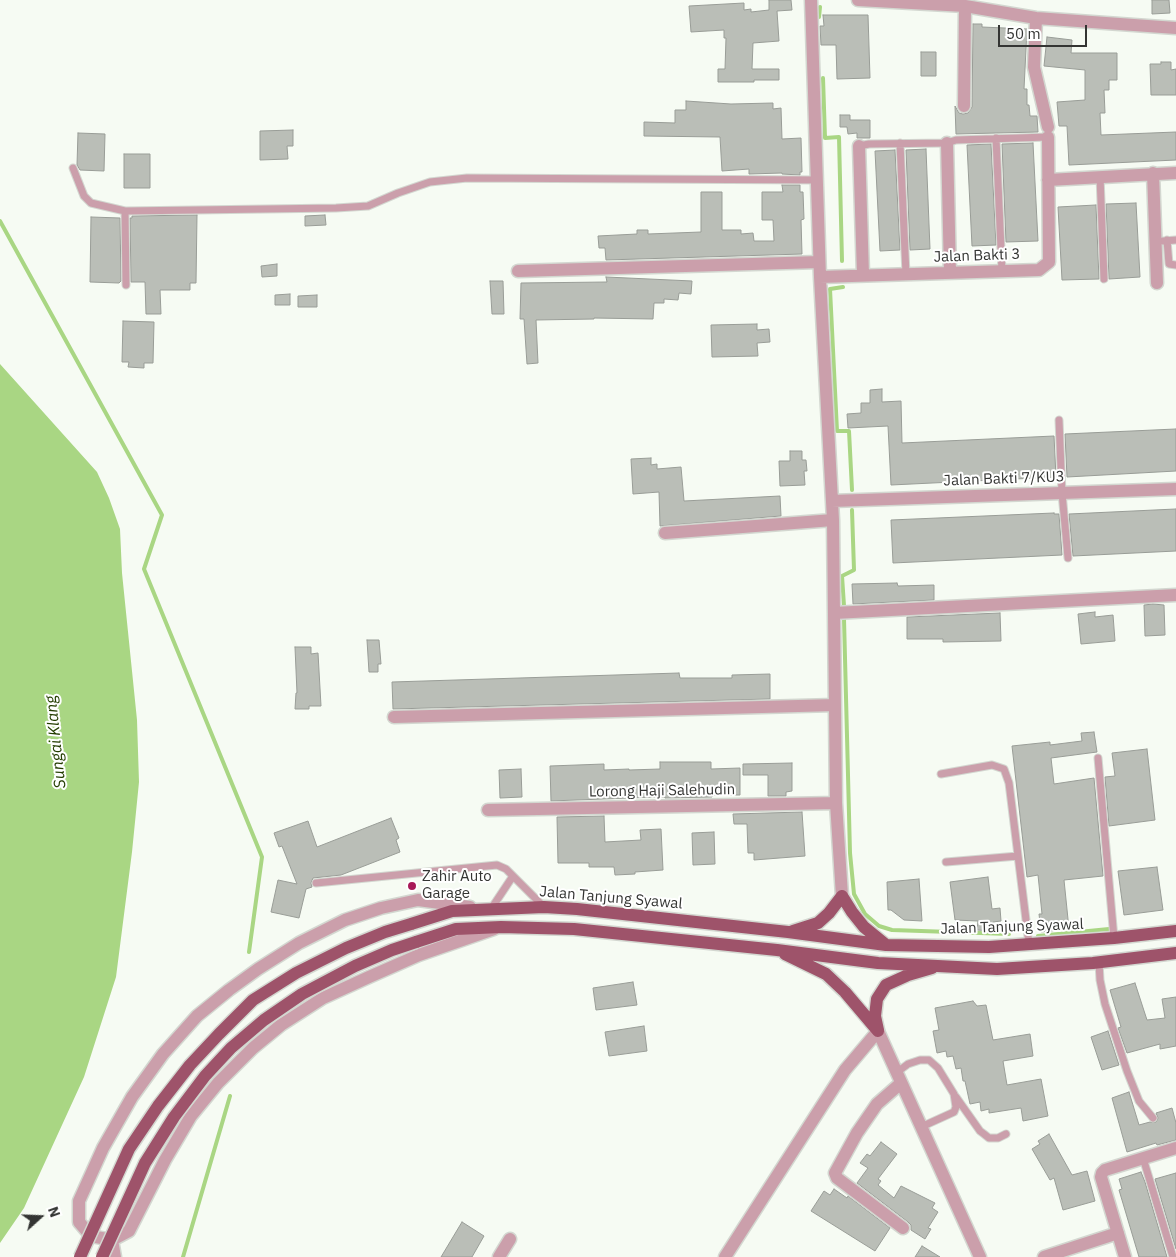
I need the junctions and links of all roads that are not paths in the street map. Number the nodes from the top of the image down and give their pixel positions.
1 (810, 0) edge
2 (858, 0) edge
3 (965, 6) junction
4 (1036, 18) junction
5 (1176, 28) edge
6 (964, 106) dead end
7 (1048, 132) junction
8 (996, 138) junction
9 (947, 142) junction
10 (900, 143) junction
11 (859, 146) joint
12 (73, 168) dead end
13 (1176, 172) edge
14 (1153, 173) junction
15 (1100, 176) junction
16 (818, 180) junction
17 (1048, 180) junction
18 (125, 211) junction
19 (1176, 240) edge
20 (1161, 241) junction
21 (820, 262) junction
22 (1176, 265) edge
23 (518, 271) dead end
24 (1002, 272) junction
25 (950, 273) junction
26 (906, 274) junction
27 (864, 275) junction
28 (820, 277) junction
29 (1104, 279) dead end
30 (1157, 283) dead end
31 (126, 285) dead end
32 (1059, 420) dead end
33 (1176, 488) edge
34 (1062, 493) junction
35 (832, 500) junction
36 (833, 520) junction
37 (665, 533) dead end
38 (1068, 558) dead end
39 (1176, 595) edge
40 (834, 613) junction
41 (835, 705) junction
42 (394, 717) dead end
43 (1098, 758) dead end
44 (942, 774) dead end
45 (836, 803) junction
46 (488, 810) dead end
47 (1018, 856) junction
48 (946, 862) dead end
49 (513, 876) junction
50 (316, 883) dead end
51 (842, 896) junction
52 (544, 907) junction
53 (491, 909) junction
54 (501, 927) junction
55 (1176, 931) edge
56 (788, 932) junction
57 (1114, 938) junction
58 (1029, 944) junction
59 (886, 946) junction
60 (777, 950) junction
61 (1176, 953) edge
62 (1176, 960) edge
63 (1099, 962) junction
64 (944, 965) junction
65 (878, 1031) junction
66 (899, 1078) junction
67 (954, 1094) junction
68 (1153, 1118) dead end
69 (921, 1127) junction
70 (1006, 1134) dead end
71 (1176, 1148) edge
72 (1143, 1158) junction
73 (904, 1228) dead end
74 (1118, 1233) junction
75 (510, 1239) dead end
76 (112, 1240) junction
77 (80, 1257) edge
78 (102, 1257) edge
79 (115, 1257) edge
80 (499, 1257) edge
81 (725, 1257) edge
82 (980, 1257) edge
83 (1044, 1257) edge
84 (1125, 1257) edge
85 (1173, 1257) edge

1 - 16 street
2 - 3 street
3 - 4 street
3 - 6 street
4 - 5 street
4 - 7 street
7 - 8 lane
7 - 17 street
8 - 9 lane
8 - 24 lane
9 - 10 lane
9 - 25 street
10 - 11 lane
10 - 26 lane
11 - 27 street
12 - 18 lane
13 - 14 street
14 - 15 street
14 - 20 street
15 - 17 street
15 - 29 lane
16 - 18 lane
16 - 21 street
17 - 24 street, Jalan Bakti 3
18 - 31 lane
19 - 20 lane
20 - 22 lane
20 - 30 street
21 - 23 street
21 - 28 street
24 - 25 street, Jalan Bakti 3
25 - 26 street, Jalan Bakti 3
26 - 27 street, Jalan Bakti 3
27 - 28 street, Jalan Bakti 3
28 - 35 street
32 - 34 lane
33 - 34 street, Jalan Bakti 7/KU3
34 - 35 street, Jalan Bakti 7/KU3
34 - 38 lane
35 - 36 street
36 - 37 street
36 - 40 street
39 - 40 street
40 - 41 street
41 - 42 street
41 - 45 street
43 - 57 lane
44 - 47 lane
45 - 46 street, Lorong Haji Salehudin
45 - 51 street
47 - 48 lane
47 - 58 lane
49 - 50 lane
49 - 52 lane
49 - 53 lane
51 - 56 main road
51 - 59 main road
52 - 53 main road, Jalan Tanjung Syawal
52 - 56 main road, Jalan Tanjung Syawal
53 - 76 street
53 - 77 main road, Jalan Tanjung Syawal, bridge
54 - 60 main road
54 - 76 street
54 - 78 main road, bridge
55 - 57 main road, Jalan Tanjung Syawal
56 - 59 main road, Jalan Tanjung Syawal
57 - 58 main road, Jalan Tanjung Syawal
58 - 59 main road, Jalan Tanjung Syawal
60 - 64 main road
60 - 65 main road
61 - 62 lane
61 - 63 main road
63 - 64 main road
63 - 68 lane
64 - 65 main road
65 - 66 street
65 - 81 street
66 - 67 lane
66 - 69 street
66 - 73 street
67 - 69 lane
67 - 70 lane
69 - 82 street
71 - 72 street
72 - 74 street
72 - 85 lane
74 - 83 street
74 - 84 street
75 - 80 street
76 - 79 street

